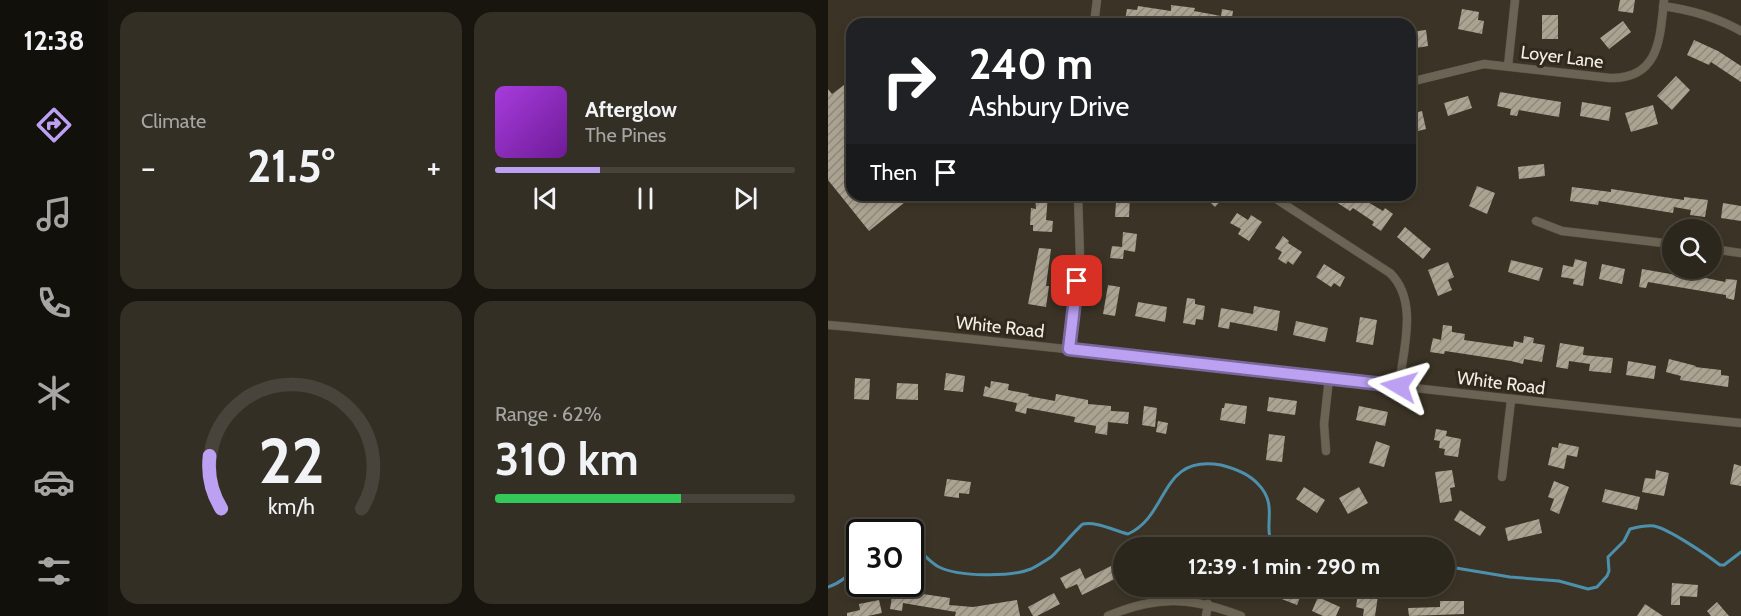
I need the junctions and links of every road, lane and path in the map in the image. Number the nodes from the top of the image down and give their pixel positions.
1 (1097, 0) edge
2 (1515, 0) edge
3 (1664, 3) edge
4 (1095, 18) edge
5 (1741, 31) edge
6 (1508, 66) junction
7 (1416, 80) edge
8 (1078, 201) edge
9 (1279, 201) edge
10 (1536, 221) dead end
11 (1662, 243) edge
12 (1722, 250) edge
13 (1741, 252) edge
14 (828, 325) edge
15 (1069, 349) junction
16 (1329, 378) junction
17 (1399, 386) junction
18 (1511, 400) junction
19 (1741, 423) edge
20 (1326, 451) dead end
21 (1502, 477) dead end
22 (1208, 604) junction
23 (1108, 616) edge
24 (1206, 616) edge
25 (1241, 616) edge

1 - 4 street
2 - 6 street
3 - 5 street
3 - 6 street, Loyer Lane
6 - 7 street, Loyer Lane
8 - 15 street
9 - 17 street
10 - 11 street
12 - 13 street
14 - 15 street, White Road
15 - 16 street, White Road
16 - 17 street, White Road
16 - 20 street
17 - 18 street, White Road
18 - 19 street, White Road
18 - 21 street
22 - 23 street
22 - 24 street
22 - 25 street

